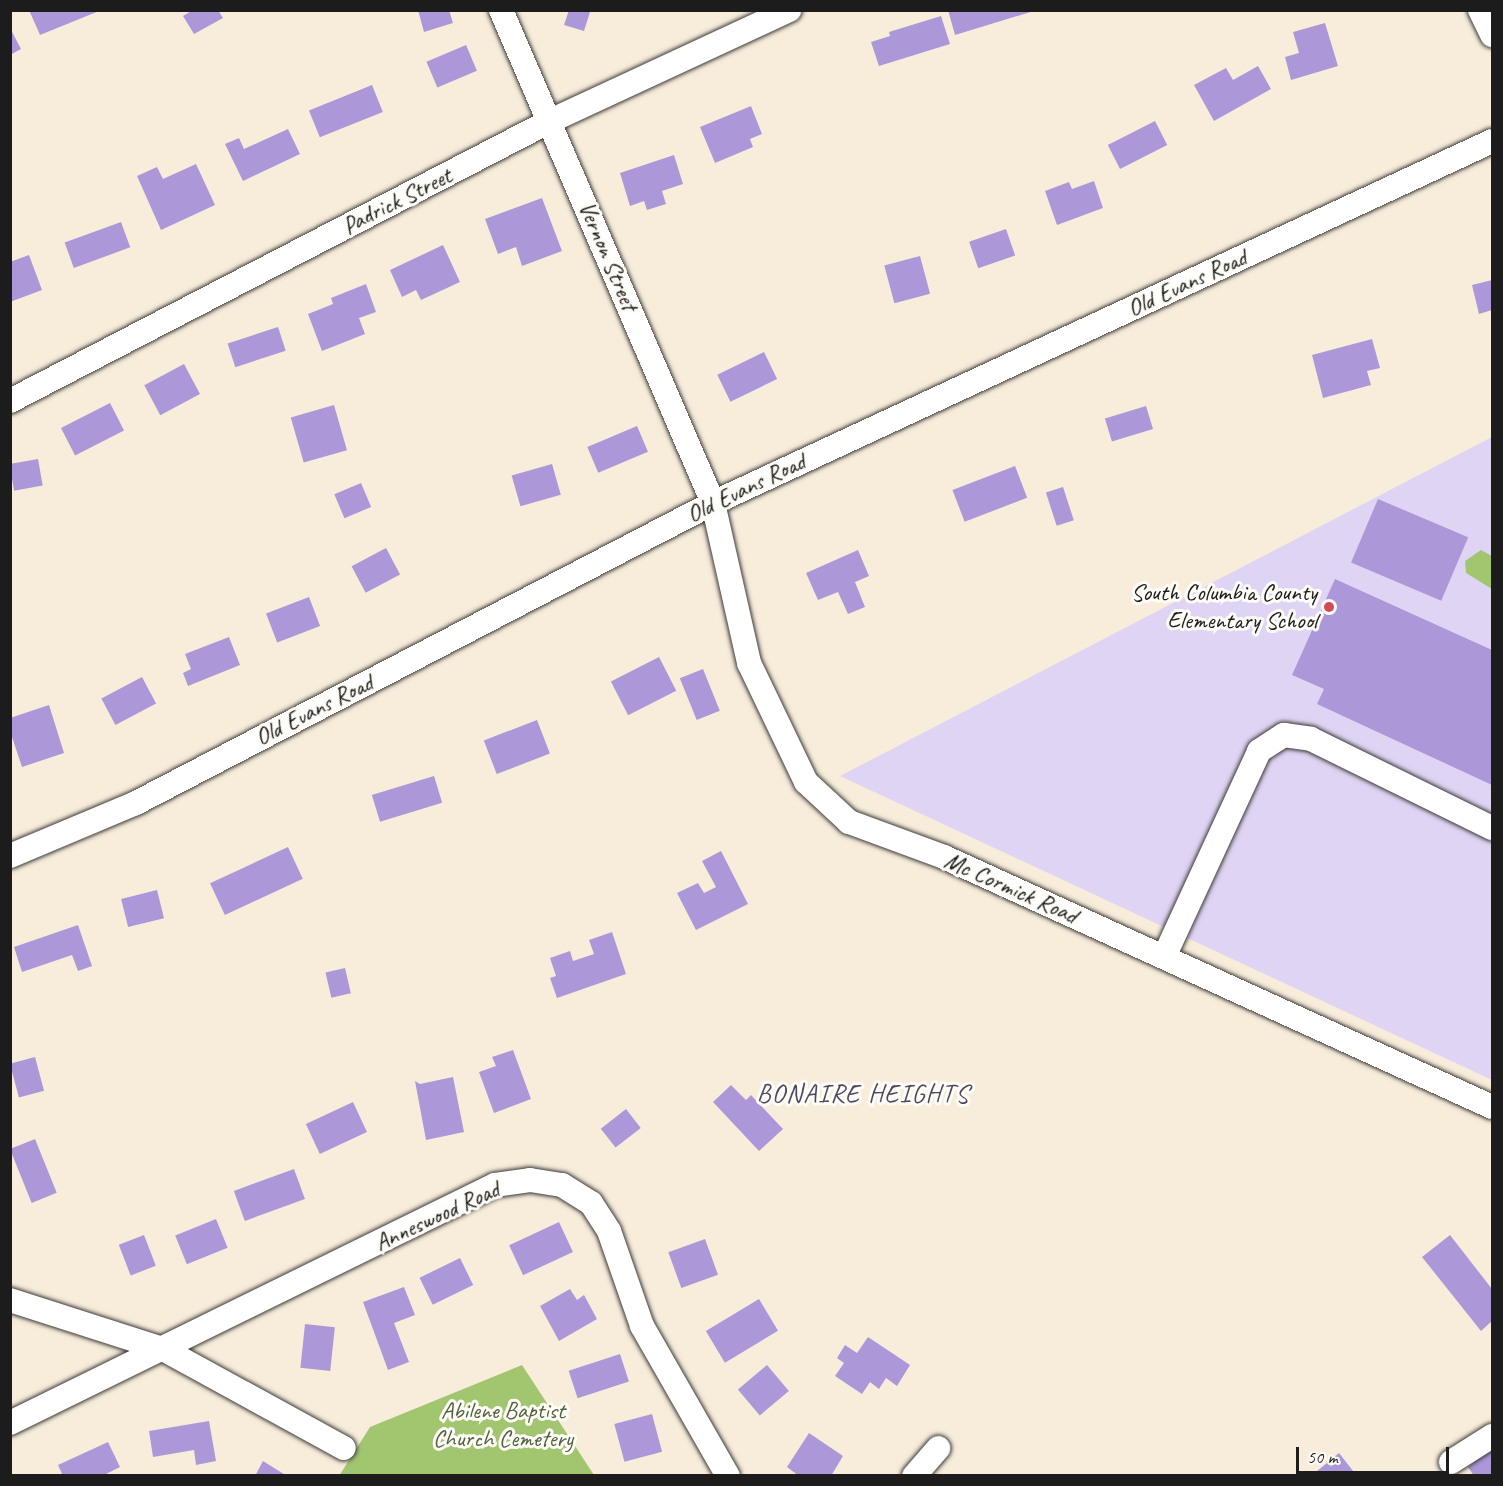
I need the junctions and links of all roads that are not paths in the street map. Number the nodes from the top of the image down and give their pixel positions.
1 (501, 10) edge
2 (789, 10) edge
3 (1480, 10) edge
4 (1492, 35) edge
5 (550, 121) junction
6 (1492, 141) edge
7 (10, 401) edge
8 (713, 503) junction
9 (1492, 828) edge
10 (10, 856) edge
11 (1164, 957) junction
12 (1492, 1107) edge
13 (10, 1300) edge
14 (163, 1349) junction
15 (10, 1423) edge
16 (1492, 1436) edge
17 (344, 1448) dead end
18 (938, 1448) dead end
19 (1451, 1462) dead end
20 (728, 1476) edge
21 (914, 1476) edge

1 - 5 street, Vernon Street
2 - 5 street, Padrick Street
3 - 4 street
5 - 7 street, Padrick Street
5 - 8 street, Vernon Street
6 - 8 street, Old Evans Road
8 - 10 street, Old Evans Road
8 - 11 street, Mc Cormick Road
9 - 11 street
11 - 12 street, Mc Cormick Road
13 - 14 street
14 - 15 street, Anneswood Road
14 - 17 street
14 - 20 street, Anneswood Road
16 - 19 street
18 - 21 street

